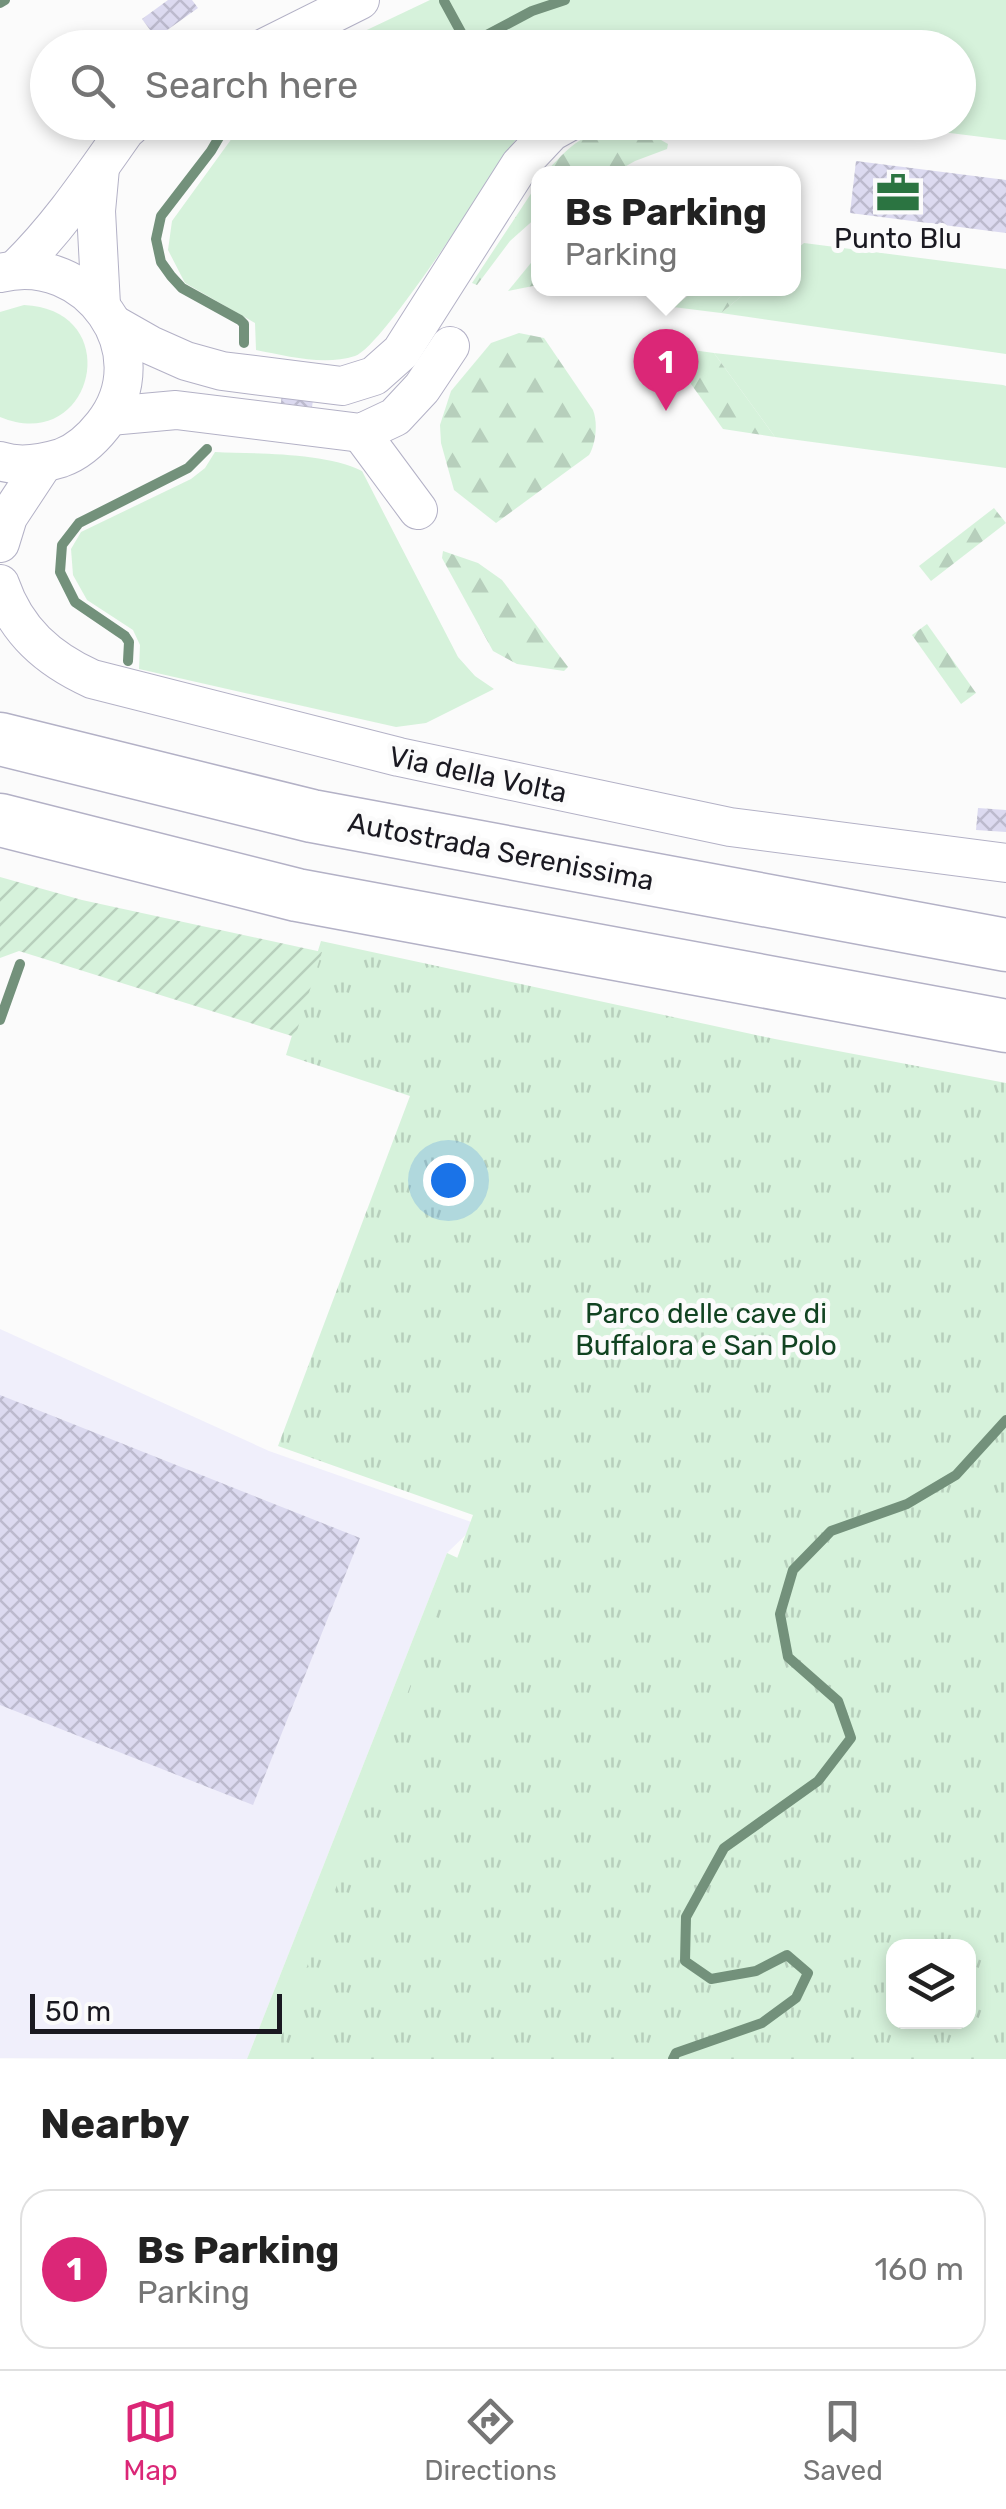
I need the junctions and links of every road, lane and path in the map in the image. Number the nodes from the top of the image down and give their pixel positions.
1 (360, 0) edge
2 (300, 30) edge
3 (119, 140) edge
4 (543, 140) edge
5 (101, 165) junction
6 (8, 271) edge
7 (107, 315) junction
8 (450, 346) dead end
9 (110, 416) junction
10 (361, 433) junction
11 (0, 462) edge
12 (43, 464) junction
13 (418, 510) dead end
14 (0, 543) edge
15 (0, 584) edge
16 (0, 739) edge
17 (0, 820) edge
18 (1006, 863) edge
19 (1006, 945) edge
20 (1006, 1026) edge

1 - 2 street
3 - 5 street
4 - 7 street
5 - 6 street
5 - 7 street
6 - 7 street
7 - 9 street
8 - 10 street
9 - 10 street
9 - 12 street
10 - 13 street
11 - 12 street
12 - 14 street
15 - 18 street, Via della Volta
16 - 19 highway, Autostrada Serenissima
17 - 20 highway

